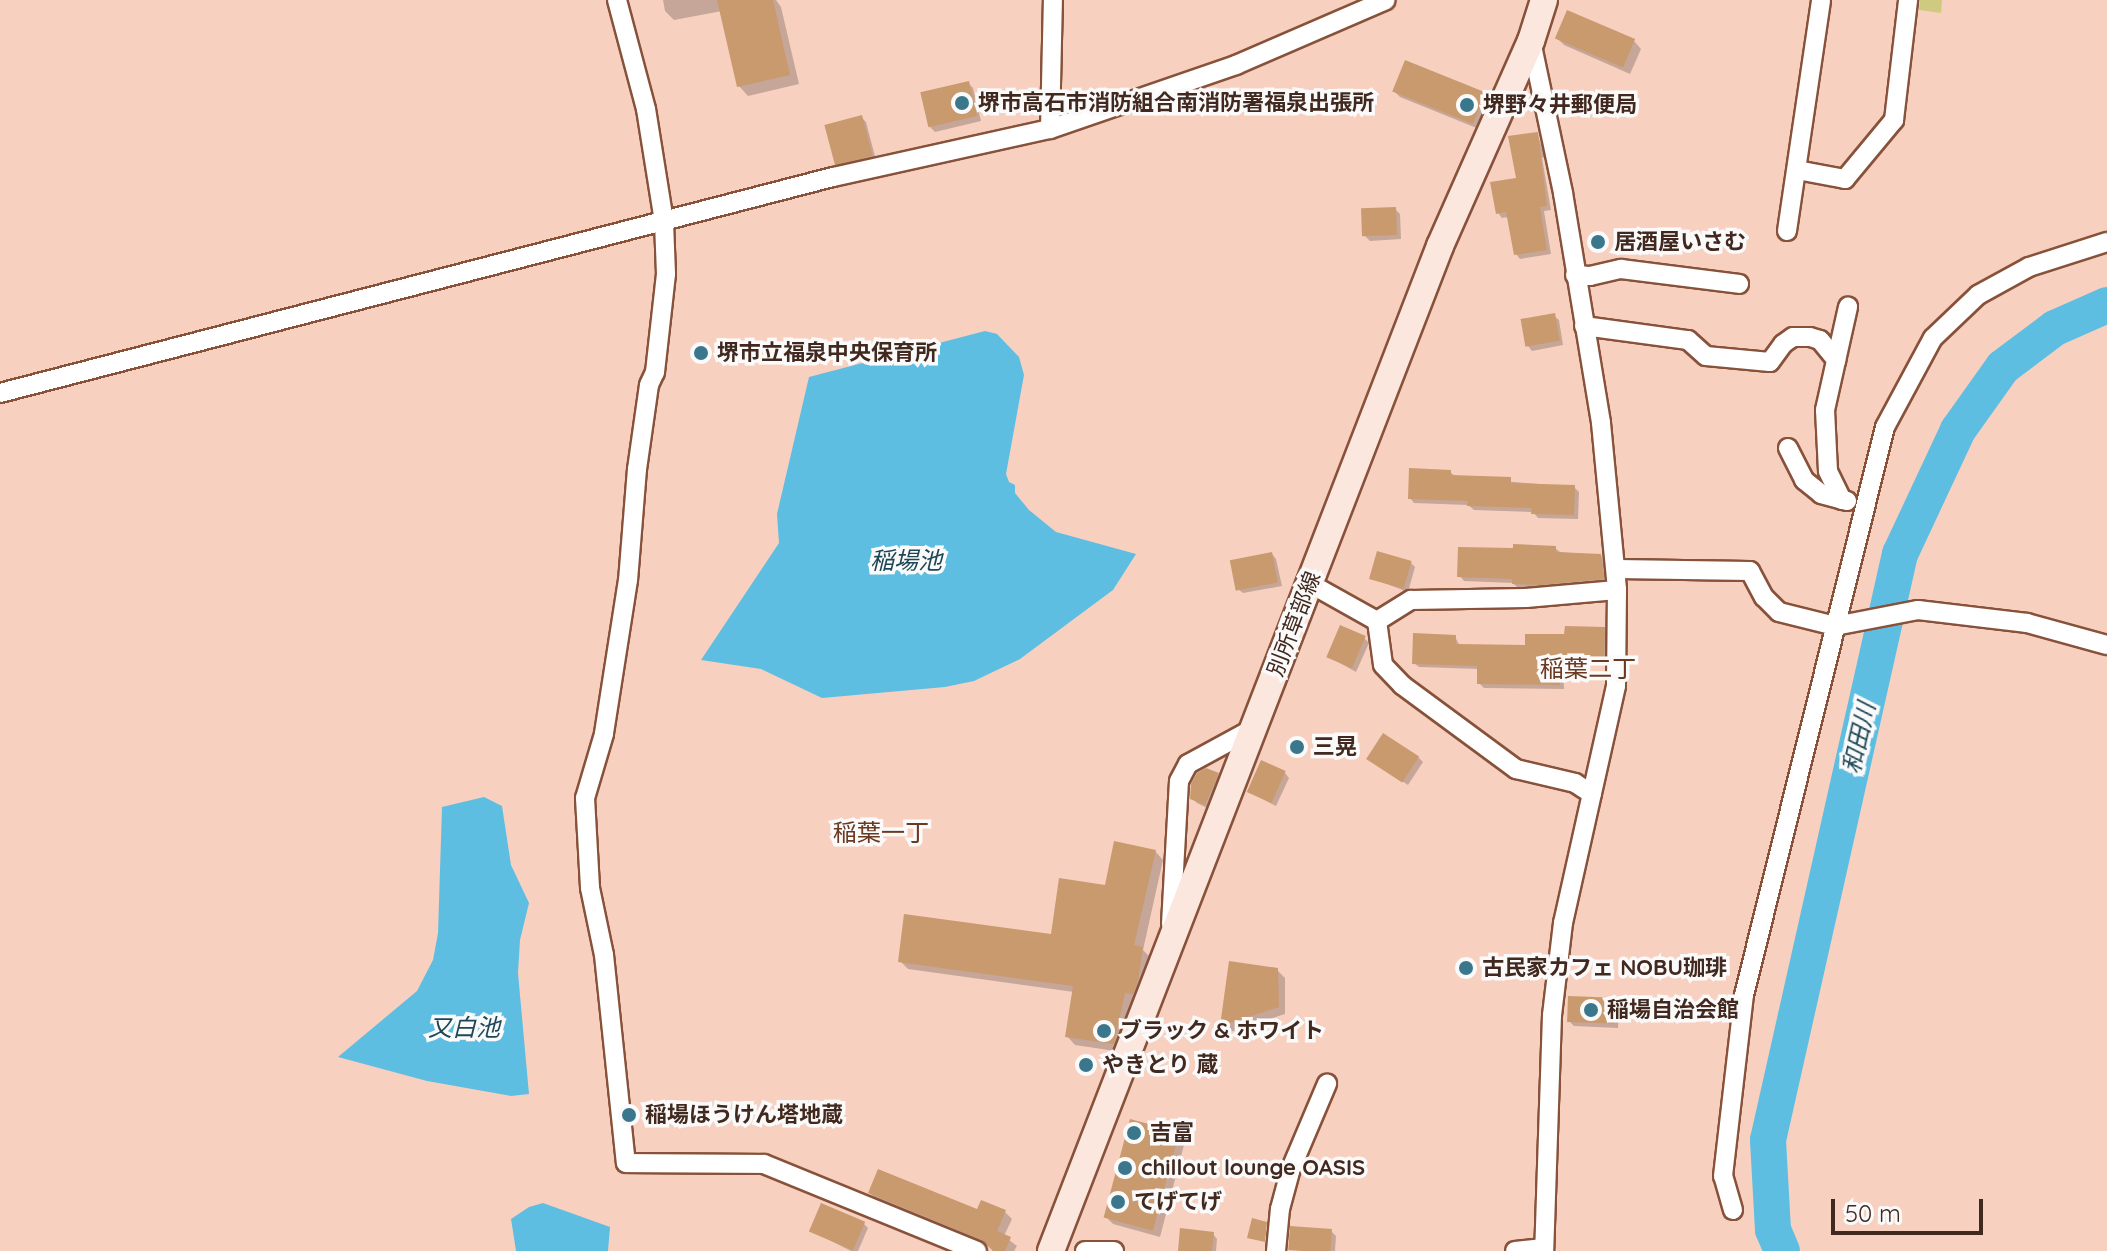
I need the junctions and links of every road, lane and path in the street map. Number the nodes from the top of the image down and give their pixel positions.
1 (617, 0) edge
2 (1053, 0) edge
3 (1386, 0) edge
4 (1544, 0) edge
5 (1821, 0) edge
6 (1908, 0) edge
7 (1531, 41) junction
8 (1050, 129) junction
9 (1797, 170) junction
10 (664, 222) junction
11 (1787, 231) dead end
12 (2107, 242) edge
13 (1575, 275) junction
14 (1739, 284) dead end
15 (1848, 307) dead end
16 (1584, 326) junction
17 (1836, 360) junction
18 (0, 393) edge
19 (1788, 448) dead end
20 (1842, 500) junction
21 (1865, 508) junction
22 (1617, 569) junction
23 (1309, 583) junction
24 (1617, 590) junction
25 (1377, 621) junction
26 (1835, 626) junction
27 (2107, 645) edge
28 (1254, 728) junction
29 (1592, 794) junction
30 (1170, 946) junction
31 (1327, 1084) dead end
32 (1733, 1210) dead end
33 (1544, 1249) edge
34 (977, 1251) edge
35 (1051, 1251) edge
36 (1085, 1251) edge
37 (1114, 1251) edge
38 (1276, 1251) edge
39 (1515, 1251) edge

1 - 10 street
2 - 8 street
3 - 8 street
4 - 7 main road, 別所草部線
5 - 9 street
6 - 9 street
7 - 13 street
7 - 23 main road, 別所草部線
8 - 10 street
9 - 11 street
10 - 18 street
10 - 34 street
12 - 21 street
13 - 14 street
13 - 16 street
15 - 17 street
16 - 17 street
16 - 22 street
17 - 20 street
19 - 20 street
20 - 21 street
21 - 26 street
22 - 24 street
22 - 26 street
23 - 25 street
23 - 28 main road, 別所草部線
24 - 25 street
24 - 29 street
25 - 29 street
26 - 27 street
26 - 32 street
28 - 30 main road, 別所草部線
28 - 30 street
29 - 33 street
30 - 35 main road, 別所草部線
31 - 38 street
33 - 39 street
36 - 37 street

